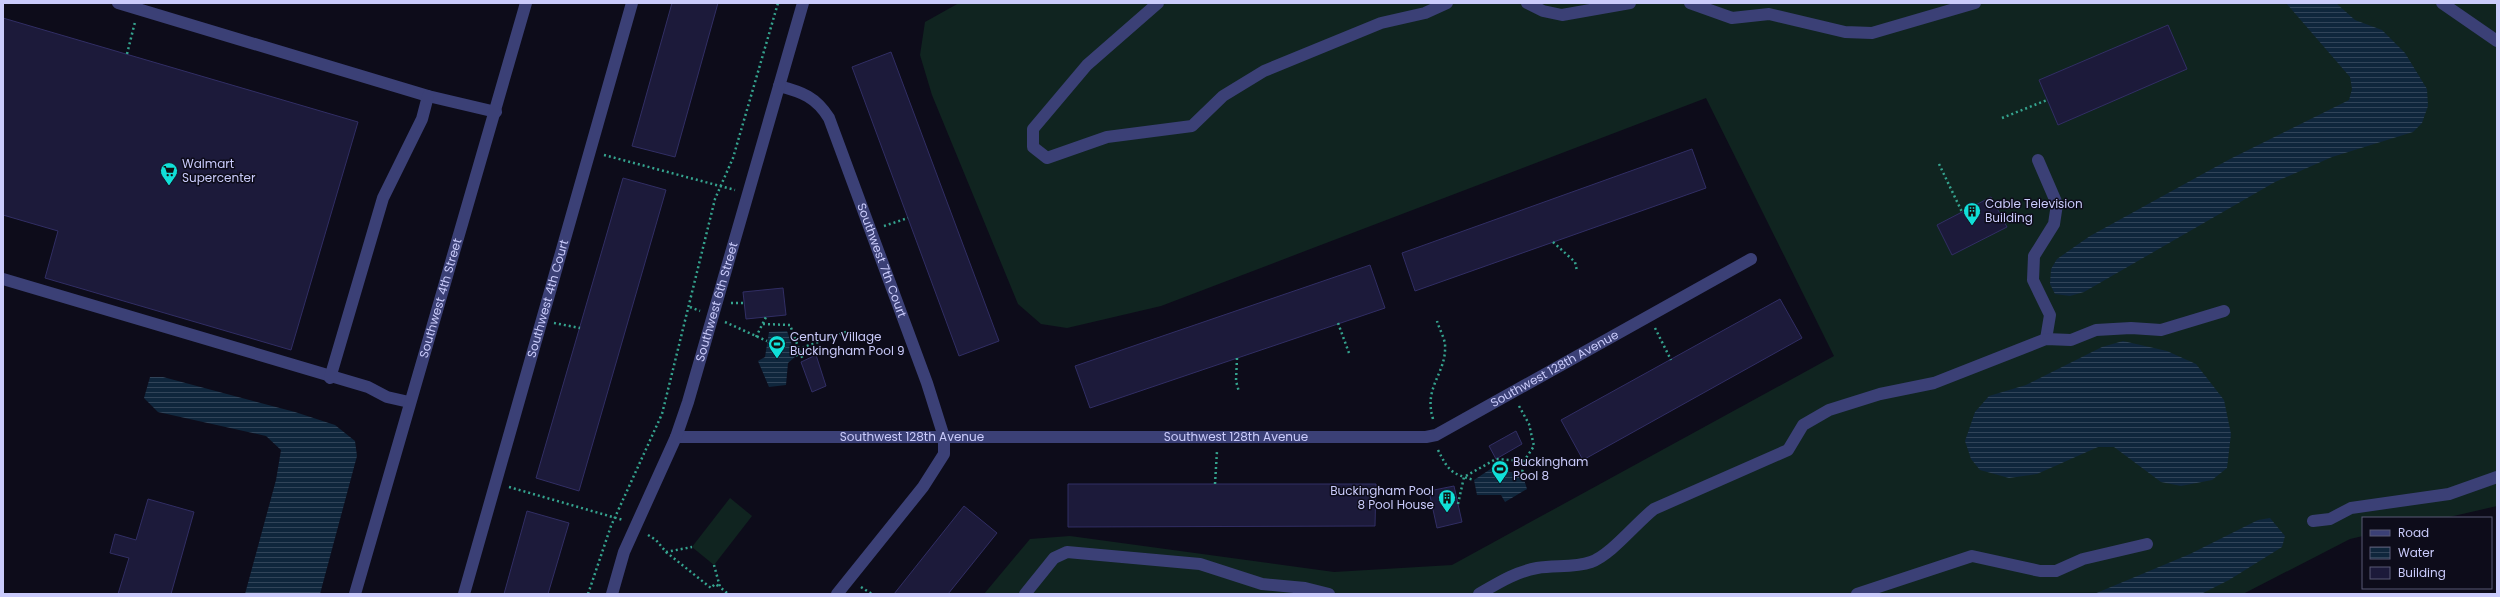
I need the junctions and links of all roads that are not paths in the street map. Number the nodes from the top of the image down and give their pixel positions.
1 (118, 3) edge
2 (526, 3) edge
3 (632, 3) edge
4 (803, 3) edge
5 (1158, 3) edge
6 (1447, 3) edge
7 (1527, 3) edge
8 (1630, 3) edge
9 (1690, 3) edge
10 (1975, 3) edge
11 (2442, 3) edge
12 (2497, 41) edge
13 (779, 86) junction
14 (428, 96) junction
15 (496, 112) junction
16 (2038, 160) dead end
17 (1750, 259) dead end
18 (3, 280) edge
19 (2224, 311) dead end
20 (2046, 339) junction
21 (330, 378) junction
22 (409, 402) junction
23 (676, 437) junction
24 (944, 437) junction
25 (2497, 477) edge
26 (2313, 521) dead end
27 (2147, 544) dead end
28 (355, 594) edge
29 (464, 594) edge
30 (612, 594) edge
31 (838, 594) edge
32 (1025, 594) edge
33 (1328, 594) edge
34 (1479, 594) edge
35 (1857, 594) edge

1 - 14 street
2 - 15 street, Southwest 4th Street
3 - 29 street, Southwest 4th Court
4 - 13 street, Southwest 6th Street
5 - 6 street
7 - 8 street
9 - 10 street
11 - 12 street
13 - 23 street, Southwest 6th Street
13 - 24 street, Southwest 7th Court
14 - 15 street
14 - 21 street
15 - 22 street, Southwest 4th Street
16 - 20 street
17 - 24 street, Southwest 128th Avenue
18 - 21 street
19 - 20 street
20 - 34 street
21 - 22 street
22 - 28 street, Southwest 4th Street
23 - 24 street, Southwest 128th Avenue
23 - 30 street, Southwest 6th Street
24 - 31 street, Southwest 7th Court
25 - 26 street
27 - 35 street
32 - 33 street

